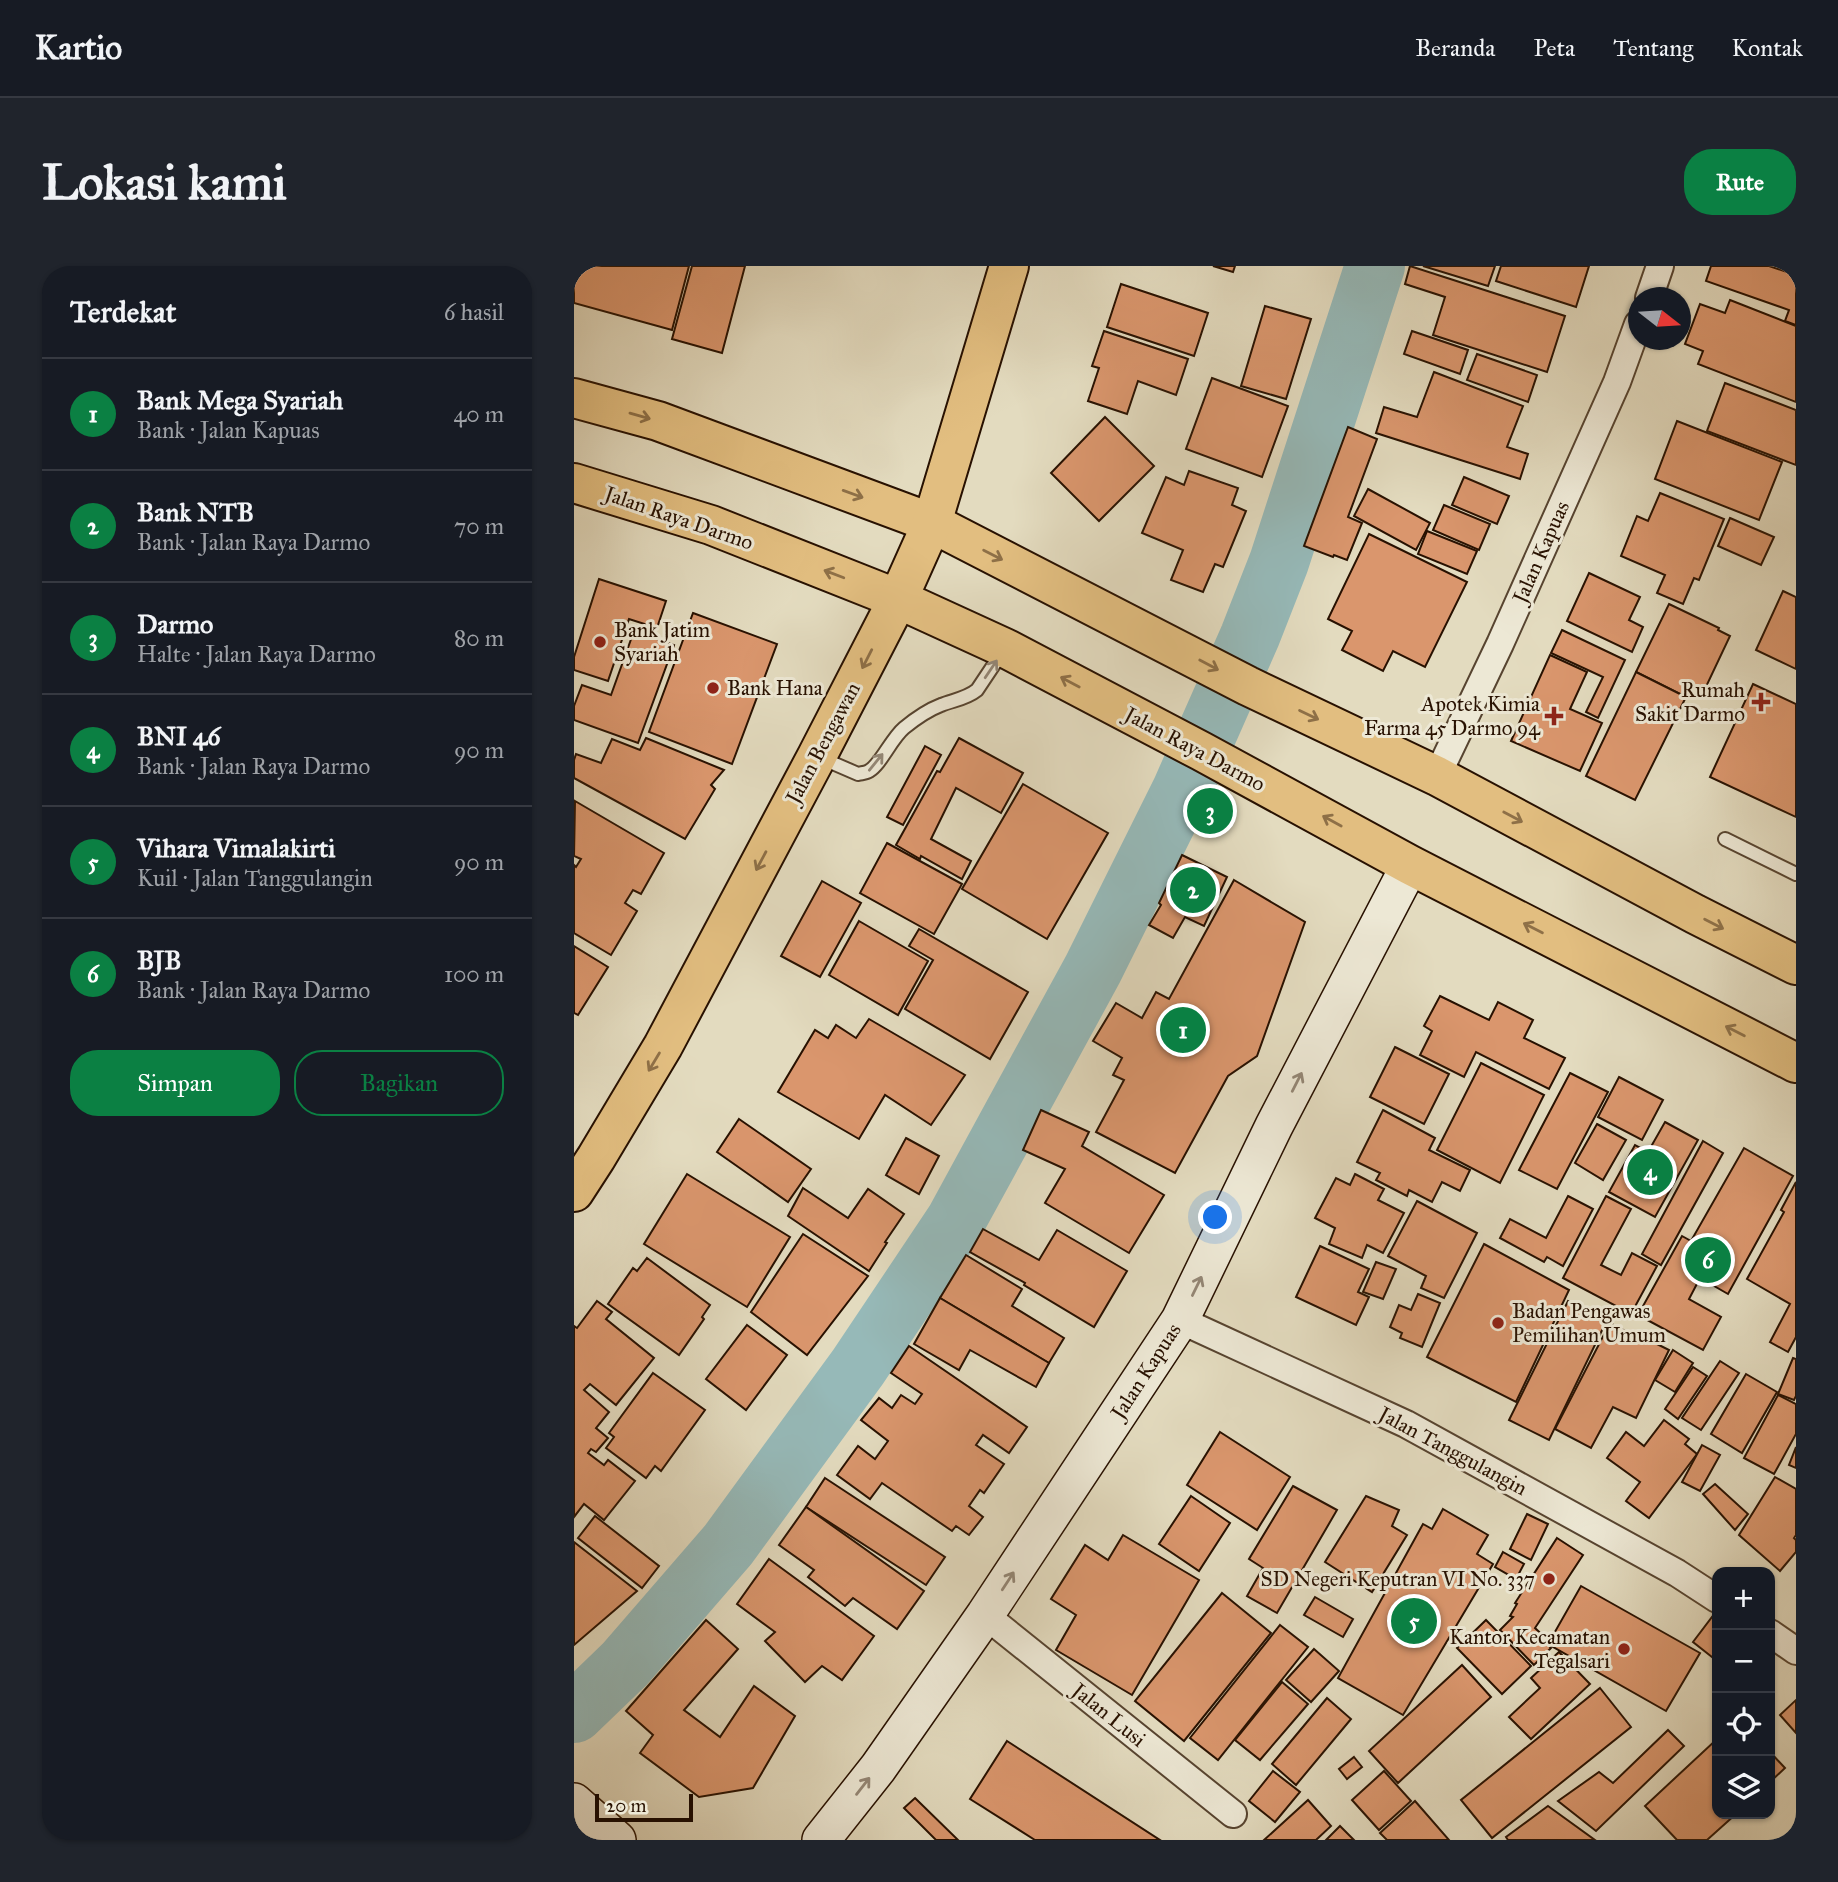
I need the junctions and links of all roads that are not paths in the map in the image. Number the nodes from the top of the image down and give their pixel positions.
1 (1009, 266) edge
2 (1660, 266) edge
3 (1652, 287) edge
4 (1629, 350) edge
5 (574, 398) edge
6 (574, 483) edge
7 (932, 523) junction
8 (898, 598) junction
9 (1005, 648) junction
10 (817, 756) junction
11 (1437, 776) junction
12 (1725, 839) dead end
13 (1410, 864) junction
14 (1796, 874) edge
15 (1796, 965) edge
16 (1796, 1063) edge
17 (574, 1192) edge
18 (1180, 1320) junction
19 (1712, 1596) edge
20 (985, 1615) junction
21 (1775, 1636) edge
22 (1796, 1651) edge
23 (574, 1801) edge
24 (1233, 1814) dead end
25 (617, 1840) edge
26 (821, 1840) edge

1 - 7 main road, Jalan Bengawan
2 - 3 street
4 - 11 street, Jalan Kapuas
5 -> 7 main road
8 -> 6 main road, Jalan Raya Darmo
7 - 8 main road, Jalan Bengawan
7 -> 11 main road
8 - 9 main road, Jalan Raya Darmo
8 -> 10 main road, Jalan Bengawan
10 -> 9 lane
13 -> 9 main road, Jalan Raya Darmo
10 -> 17 main road, Jalan Bengawan
11 -> 15 main road
12 - 14 lane
16 -> 13 main road, Jalan Raya Darmo
18 -> 13 street, Jalan Kapuas
18 - 19 street, Jalan Tanggulangin
20 -> 18 street, Jalan Kapuas
20 - 24 street, Jalan Lusi
26 -> 20 street, Jalan Kapuas
21 - 22 street
23 - 25 street

